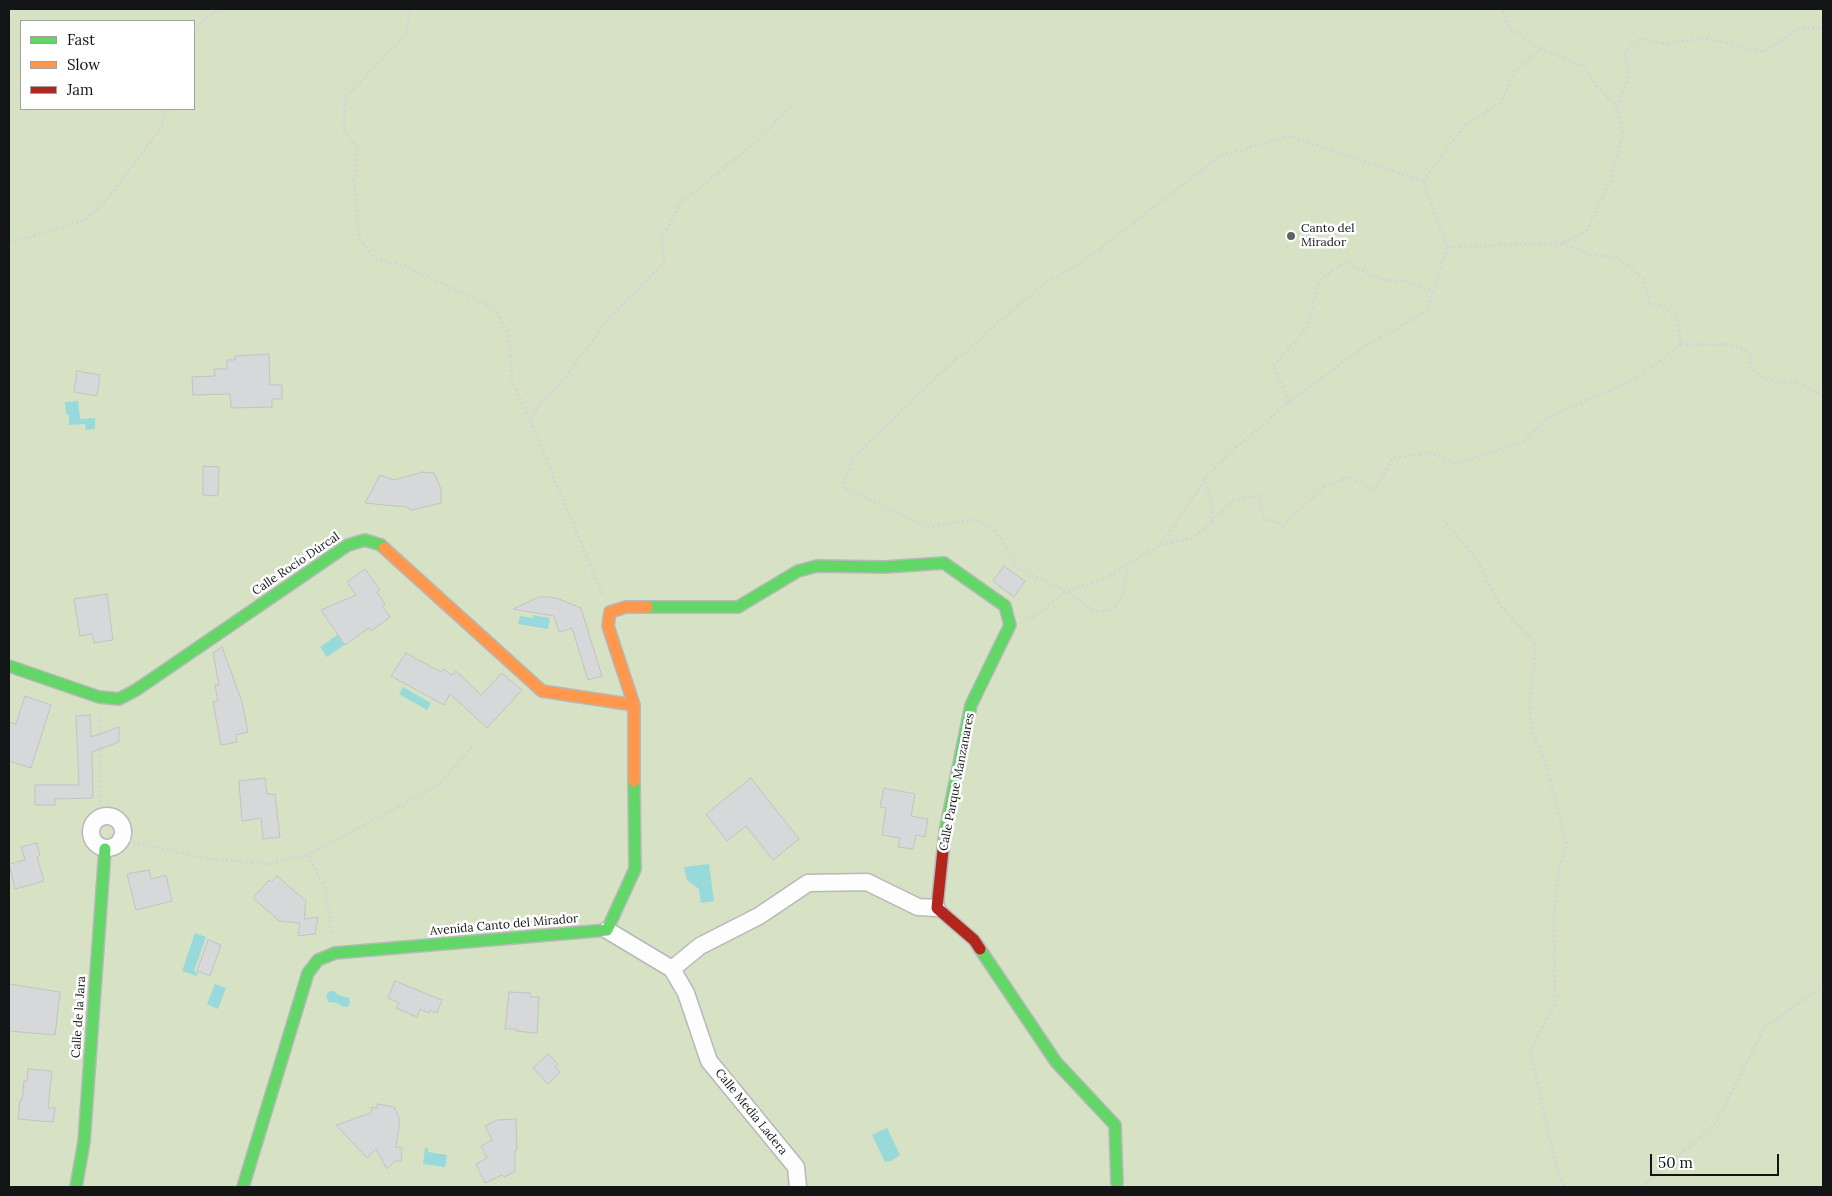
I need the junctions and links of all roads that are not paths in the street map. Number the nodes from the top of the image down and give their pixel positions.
1 (9, 666) edge
2 (634, 705) junction
3 (105, 849) junction
4 (937, 908) junction
5 (608, 930) junction
6 (672, 969) junction
7 (1117, 1183) dead end
8 (76, 1187) edge
9 (243, 1187) edge
10 (798, 1187) edge

1 - 2 street, Calle Rocío Dúrcal
2 - 4 street, Calle Parque Manzanares
2 - 5 street
3 - 3 street
3 - 8 street, Calle de la Jara
4 - 6 street
4 - 7 street
5 - 6 street, Calle Media Ladera
5 - 9 street, Avenida Canto del Mirador
6 - 10 street, Calle Media Ladera

